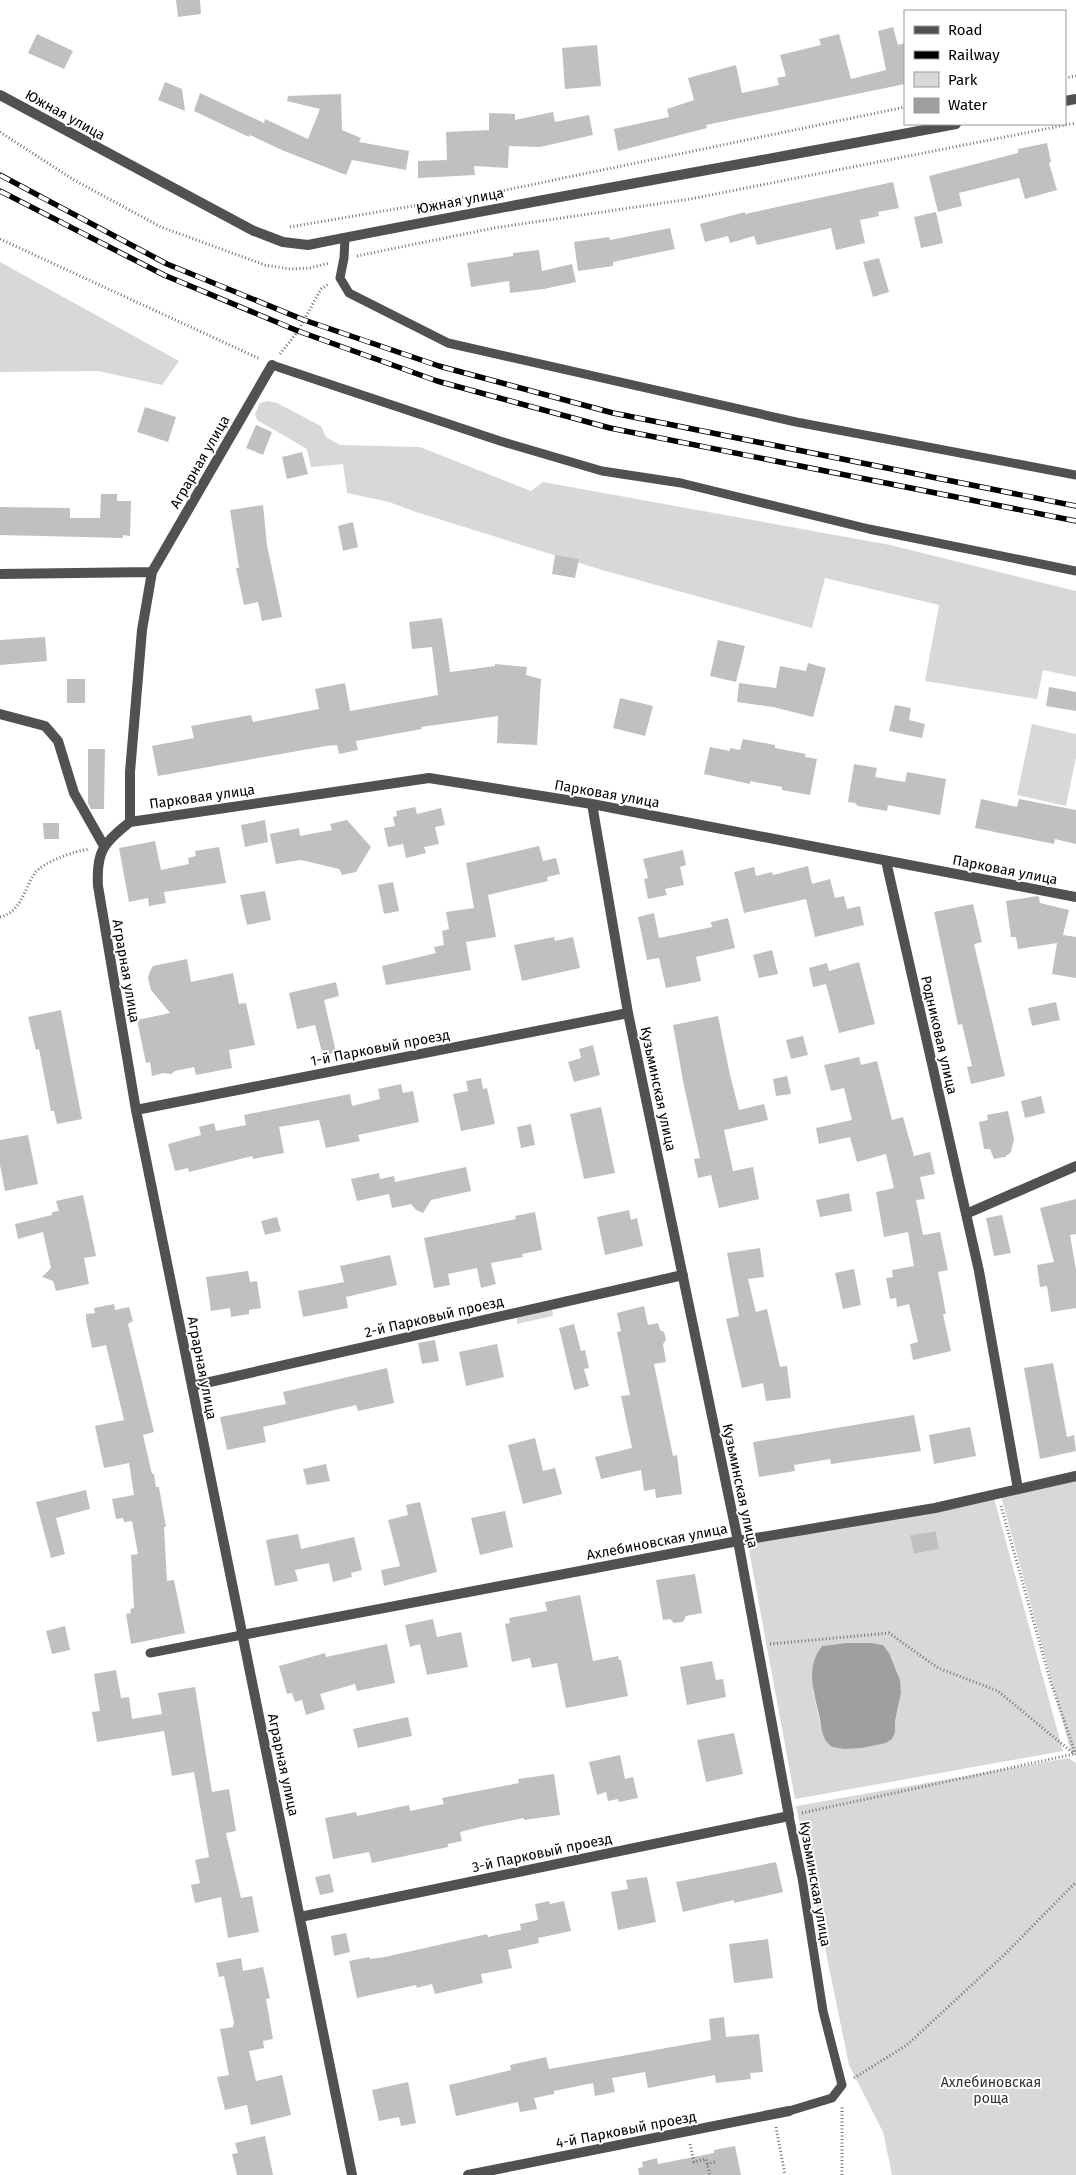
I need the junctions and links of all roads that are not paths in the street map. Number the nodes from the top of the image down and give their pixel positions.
1 (0, 95) edge
2 (951, 125) edge
3 (345, 238) junction
4 (272, 364) joint
5 (1076, 476) edge
6 (1076, 571) edge
7 (152, 572) junction
8 (0, 574) edge
9 (0, 714) edge
10 (592, 804) junction
11 (130, 822) junction
12 (104, 846) junction
13 (886, 862) junction
14 (1076, 897) edge
15 (628, 1013) junction
16 (136, 1110) junction
17 (1076, 1166) edge
18 (966, 1214) junction
19 (683, 1275) junction
20 (192, 1386) junction
21 (1076, 1476) edge
22 (1018, 1489) junction
23 (738, 1541) junction
24 (242, 1635) junction
25 (150, 1653) dead end
26 (789, 1816) junction
27 (300, 1917) junction
28 (789, 2111) joint
29 (352, 2175) edge
30 (468, 2175) edge

1 - 3 street, Южная улица
2 - 3 street, Южная улица
3 - 5 lane
4 - 6 lane
4 - 7 street, Аграрная улица
7 - 8 street
7 - 11 street, Аграрная улица
9 - 12 street
10 - 11 street, Парковая улица
10 - 13 street, Парковая улица
10 - 15 street, Кузьминская улица
11 - 12 street, Аграрная улица
12 - 16 street, Аграрная улица
13 - 14 street, Парковая улица
13 - 18 street, Родниковая улица
15 - 16 street, 1-й Парковый проезд
15 - 19 street, Кузьминская улица
16 - 20 street, Аграрная улица
17 - 18 street
18 - 22 street, Родниковая улица
19 - 20 street, 2-й Парковый проезд
19 - 23 street, Кузьминская улица
20 - 24 street, Аграрная улица
21 - 22 street, Ахлебиновская улица
22 - 23 street, Ахлебиновская улица
23 - 24 street, Ахлебиновская улица
23 - 26 street, Кузьминская улица
24 - 25 lane
24 - 27 street, Аграрная улица
26 - 27 street, 3-й Парковый проезд
26 - 28 lane, Кузьминская улица
27 - 29 street, Аграрная улица
28 - 30 street, 4-й Парковый проезд

